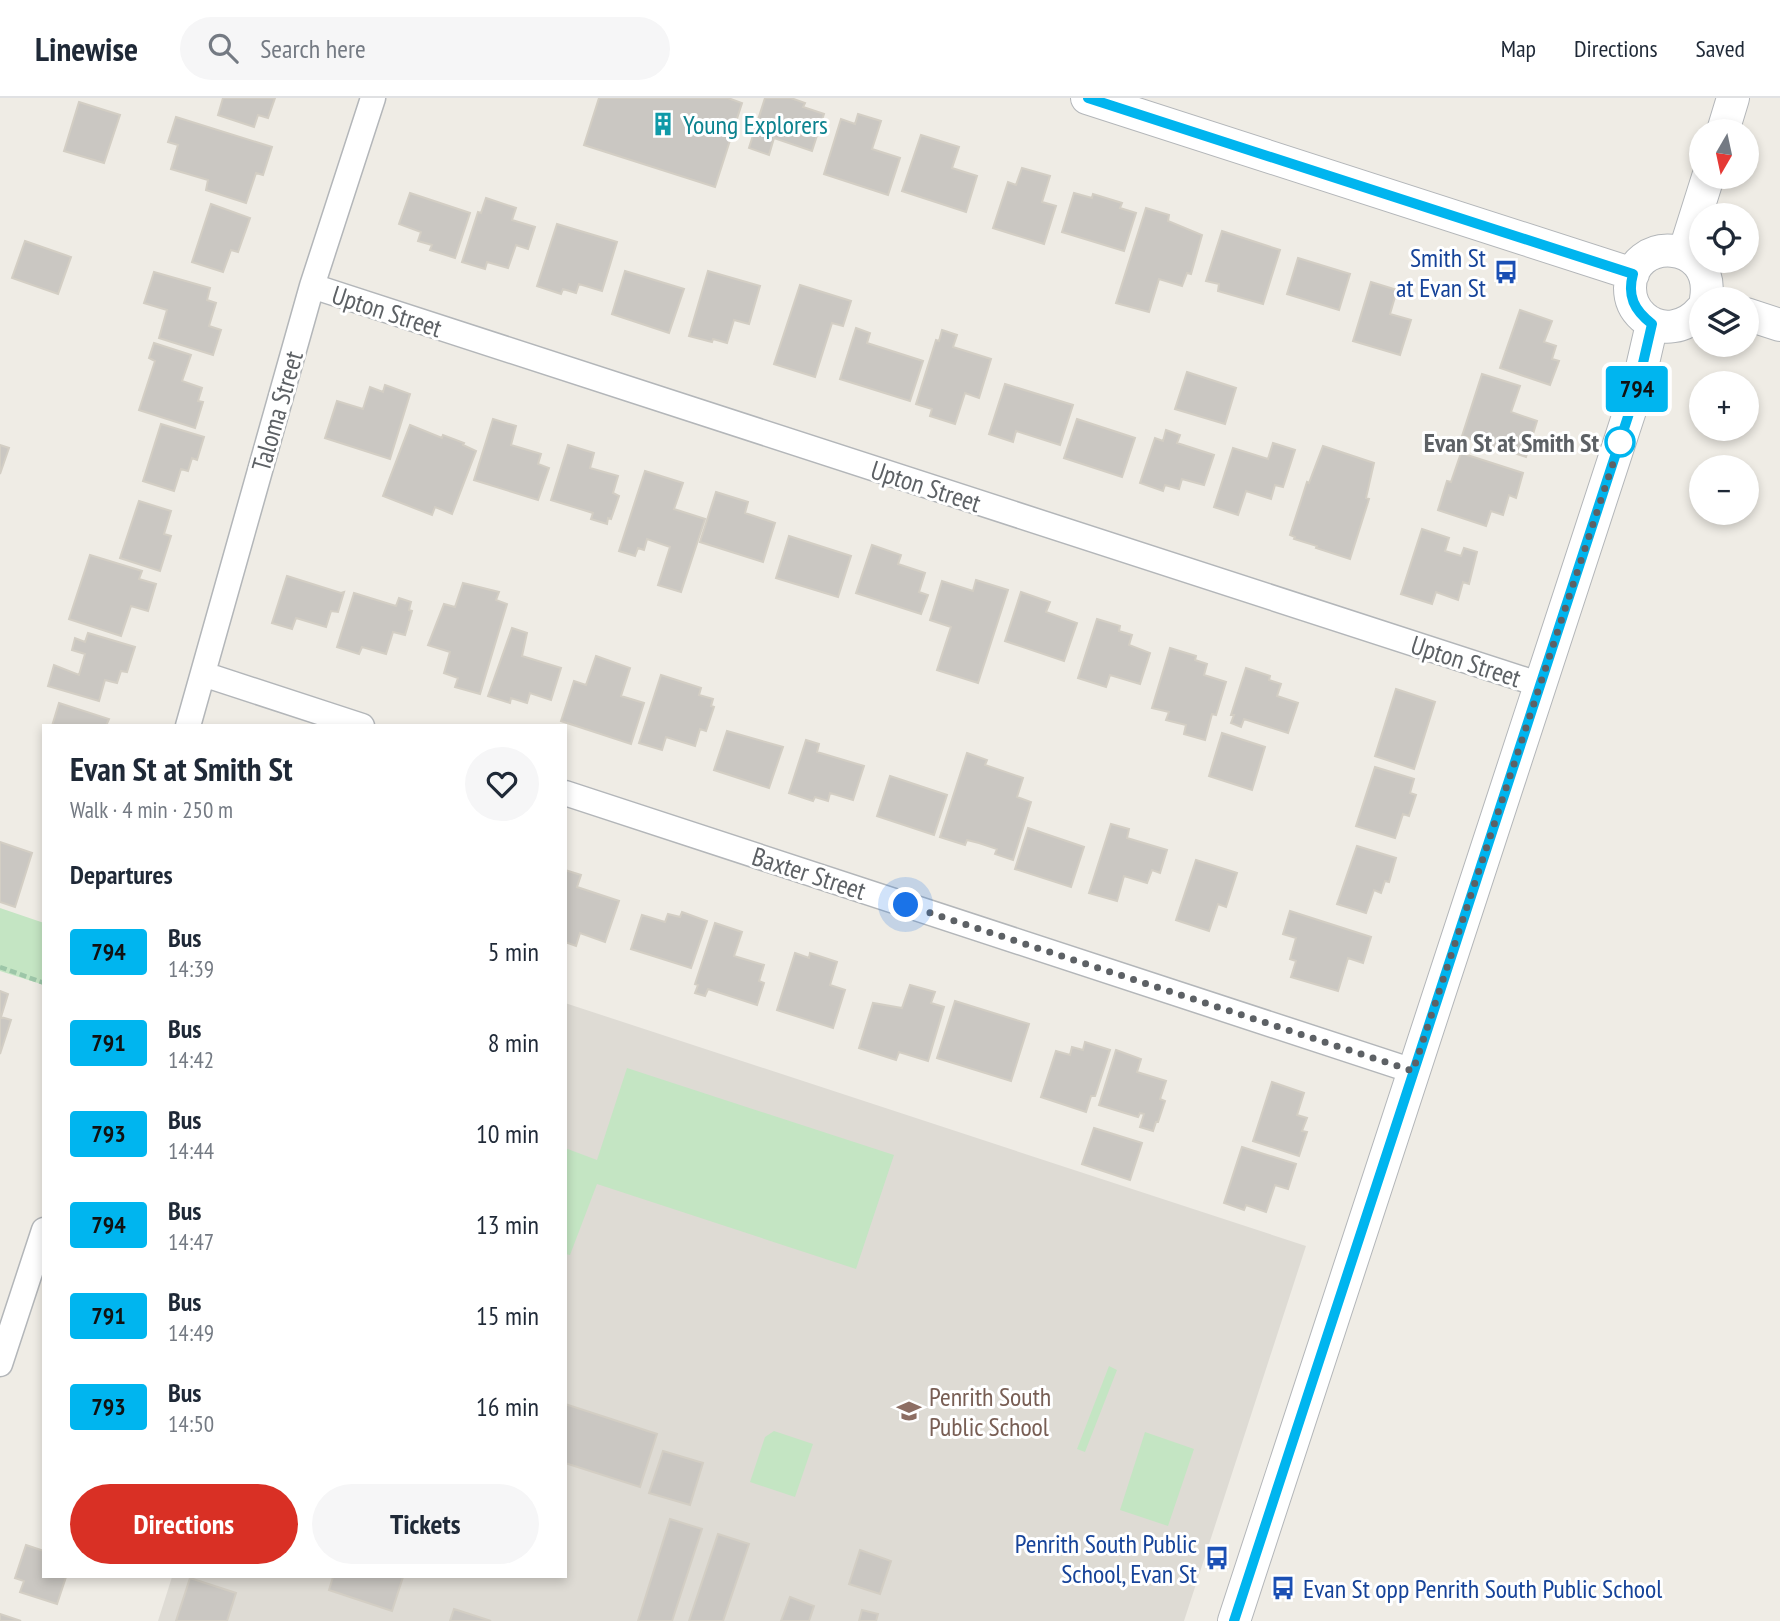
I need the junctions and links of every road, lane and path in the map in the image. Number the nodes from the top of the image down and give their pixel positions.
1 (373, 98) edge
2 (1087, 98) edge
3 (1733, 98) edge
4 (1727, 119) edge
5 (1704, 189) edge
6 (1684, 253) junction
7 (1633, 274) junction
8 (312, 286) junction
9 (1706, 287) edge
10 (1759, 318) edge
11 (1689, 321) edge
12 (1652, 324) junction
13 (1780, 325) edge
14 (204, 674) junction
15 (1541, 685) junction
16 (189, 724) edge
17 (356, 724) edge
18 (567, 794) edge
19 (0, 967) edge
20 (42, 983) edge
21 (1413, 1071) junction
22 (42, 1236) edge
23 (0, 1364) edge
24 (1234, 1621) edge

1 - 8 street, Taloma Street
2 - 7 street
3 - 4 street
5 - 6 street
6 - 7 street
6 - 9 street
7 - 12 street
8 - 14 street, Taloma Street
8 - 15 street, Upton Street
10 - 13 street
11 - 12 street
12 - 15 street
14 - 16 street, Taloma Street
14 - 17 street
15 - 21 street
18 - 21 street, Baxter Street
19 - 20 path
21 - 24 street
22 - 23 street

